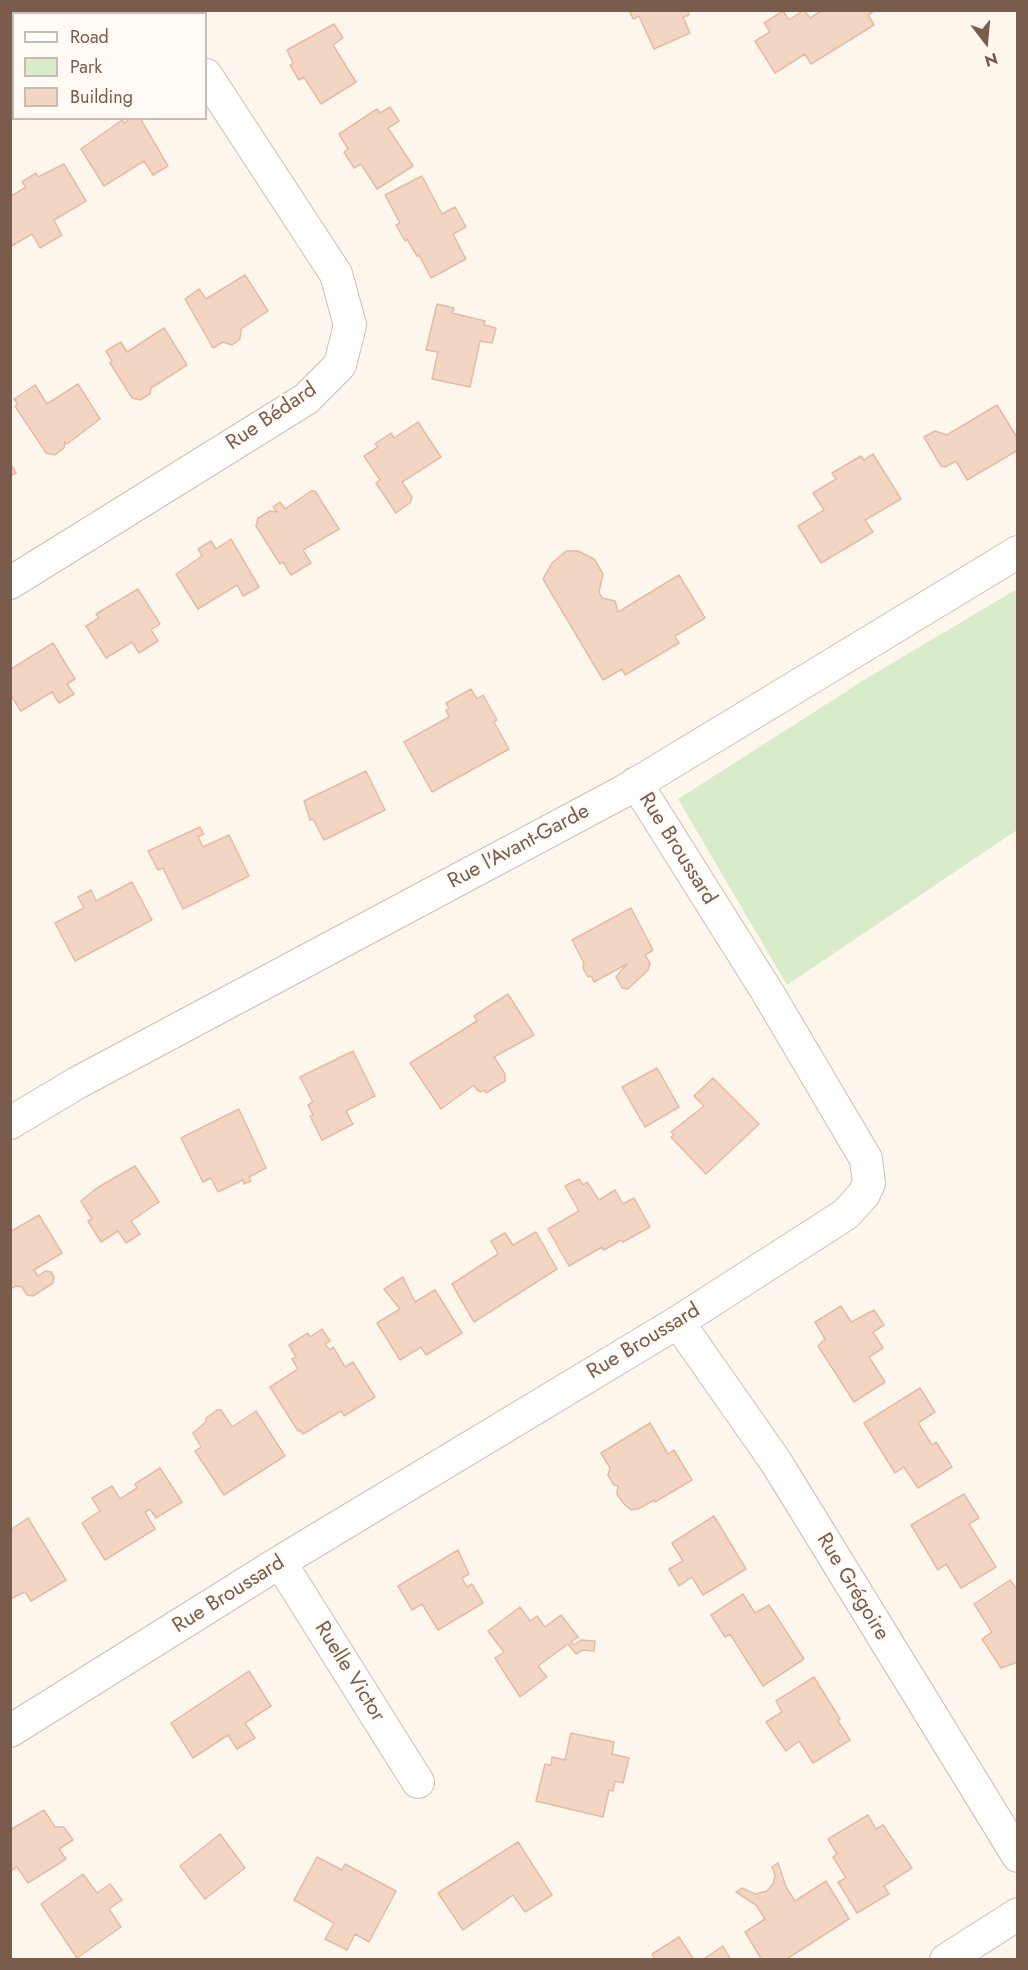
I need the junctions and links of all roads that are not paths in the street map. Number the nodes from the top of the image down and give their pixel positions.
1 (207, 77) edge
2 (1017, 552) edge
3 (10, 583) edge
4 (636, 783) junction
5 (10, 1123) edge
6 (678, 1322) junction
7 (280, 1562) junction
8 (10, 1731) edge
9 (418, 1782) dead end
10 (1017, 1856) edge
11 (1017, 1914) edge
12 (946, 1959) edge

1 - 3 street, Rue Bédard
2 - 4 street, Rue l'Avant-Garde
4 - 5 street, Rue l'Avant-Garde
4 - 6 street, Rue Broussard
6 - 7 street, Rue Broussard
6 - 10 street, Rue Grégoire
7 - 8 street, Rue Broussard
7 - 9 street, Ruelle Victor
11 - 12 street

